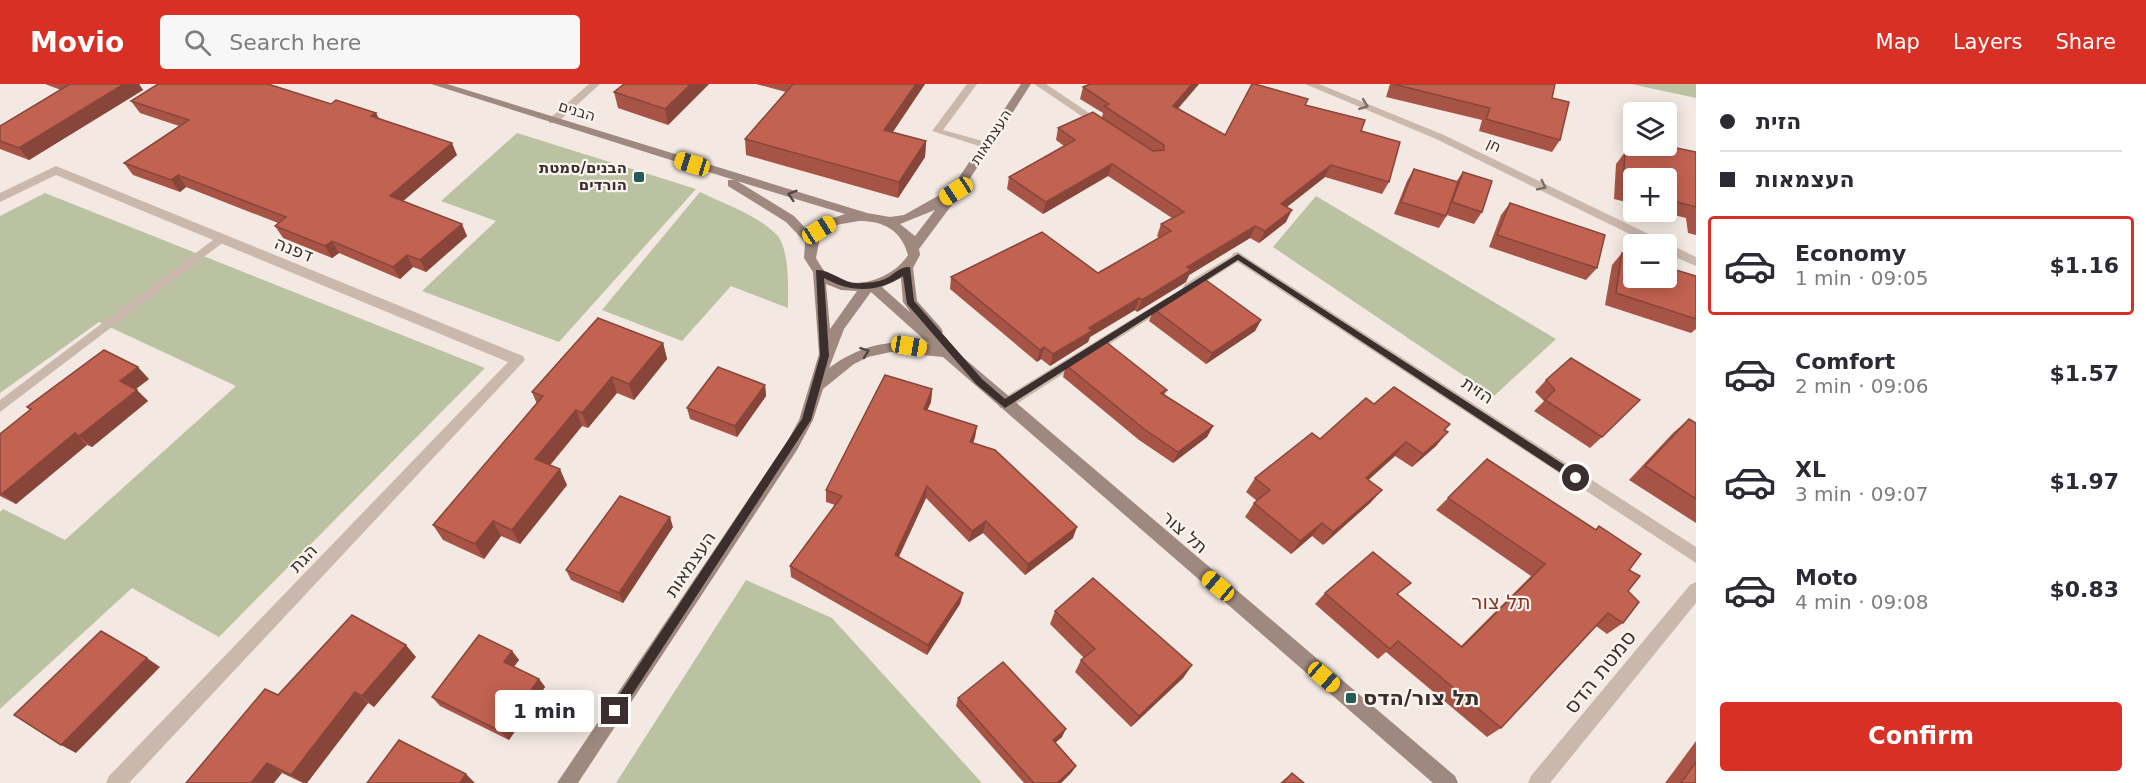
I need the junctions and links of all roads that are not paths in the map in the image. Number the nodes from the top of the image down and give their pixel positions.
1 (436, 84) edge
2 (595, 84) edge
3 (972, 84) edge
4 (1026, 84) edge
5 (1039, 84) edge
6 (1310, 84) edge
7 (554, 121) junction
8 (1116, 134) edge
9 (986, 145) junction
10 (709, 169) junction
11 (956, 191) junction
12 (0, 198) edge
13 (868, 217) junction
14 (888, 221) junction
15 (1639, 234) edge
16 (221, 238) junction
17 (812, 241) junction
18 (913, 247) junction
19 (1677, 253) edge
20 (1238, 256) joint
21 (1696, 262) edge
22 (907, 269) junction
23 (819, 272) junction
24 (870, 286) junction
25 (946, 352) junction
26 (825, 356) junction
27 (518, 360) joint
28 (979, 381) junction
29 (817, 385) junction
30 (1005, 404) junction
31 (0, 407) edge
32 (1696, 556) edge
33 (1696, 590) edge
34 (116, 783) edge
35 (567, 783) edge
36 (1448, 783) edge
37 (1538, 783) edge

1 - 7 street, הבנים
2 - 7 street
3 - 9 lane
4 - 9 street, העצמאות
5 - 8 lane
6 -> 15 street, חן
7 - 10 street, הבנים
9 - 11 street, העצמאות
13 -> 10 street, הבנים
10 - 17 street, הבנים
11 - 14 street, העצמאות
11 - 18 street, העצמאות
12 - 16 street, דפנה
13 - 14 street
13 - 17 street
14 - 18 street
16 - 27 street, דפנה
16 - 31 lane
17 - 23 street
18 - 22 street
19 - 21 street
20 - 30 lane
20 - 32 street, הזית
22 - 24 street
22 - 28 street, תל צור
23 - 24 street
23 - 26 street, העצמאות
24 - 25 street, תל צור
24 - 26 street, העצמאות
25 - 28 street, תל צור
29 -> 25 street
26 - 29 street, העצמאות
27 - 34 street, הגת
28 - 30 street, תל צור
29 - 35 street, העצמאות
30 - 36 street, תל צור
33 - 37 street, סמטת הדס

